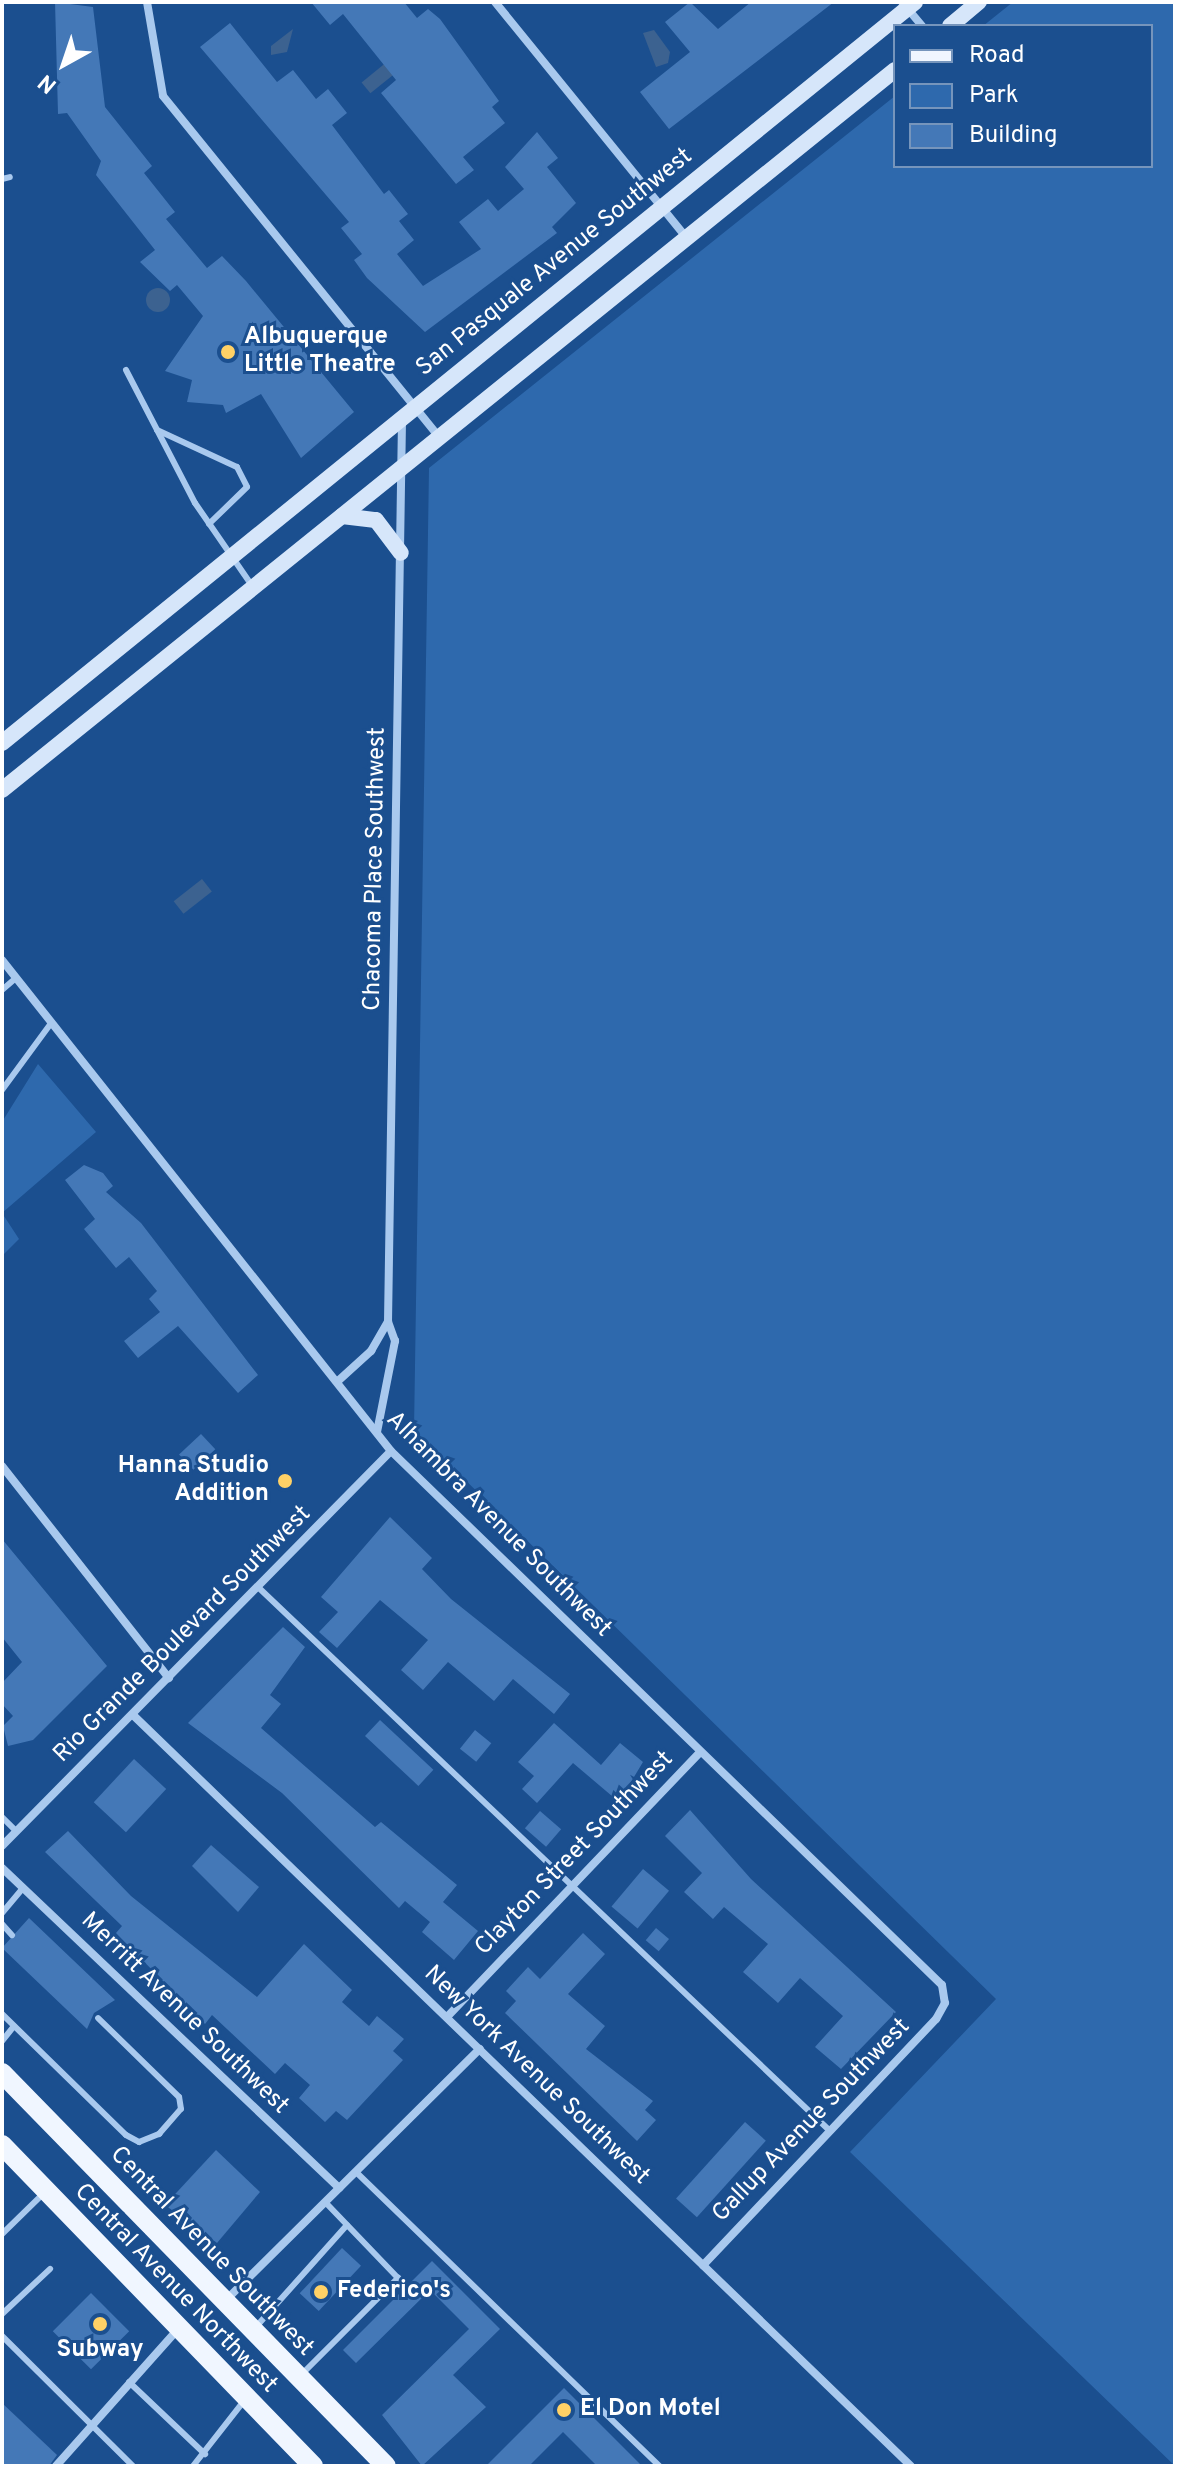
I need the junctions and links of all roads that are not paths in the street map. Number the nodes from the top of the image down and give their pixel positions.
1 (147, 2) edge
2 (495, 2) edge
3 (979, 2) edge
4 (908, 4) edge
5 (921, 24) edge
6 (952, 24) edge
7 (893, 72) edge
8 (662, 207) junction
9 (687, 238) junction
10 (126, 370) dead end
11 (409, 413) junction
12 (157, 430) junction
13 (439, 437) junction
14 (401, 468) junction
15 (342, 516) junction
16 (209, 524) junction
17 (401, 553) junction
18 (232, 556) junction
19 (254, 587) junction
20 (4, 737) edge
21 (2, 790) edge
22 (2, 960) edge
23 (16, 978) junction
24 (2, 990) edge
25 (52, 1022) junction
26 (2, 1090) edge
27 (388, 1322) junction
28 (338, 1381) junction
29 (377, 1432) junction
30 (391, 1451) junction
31 (2, 1466) edge
32 (259, 1588) junction
33 (169, 1678) junction
34 (133, 1715) junction
35 (699, 1753) junction
36 (2, 1817) edge
37 (16, 1831) junction
38 (2, 1846) edge
39 (2, 1868) edge
40 (571, 1887) junction
41 (23, 1888) junction
42 (2, 1913) edge
43 (2, 1924) edge
44 (12, 1935) dead end
45 (945, 2003) joint
46 (2, 2014) edge
47 (447, 2017) junction
48 (98, 2018) dead end
49 (14, 2026) junction
50 (2, 2041) edge
51 (480, 2049) junction
52 (2, 2073) edge
53 (830, 2131) junction
54 (2, 2145) edge
55 (356, 2172) junction
56 (339, 2188) junction
57 (46, 2192) junction
58 (325, 2202) junction
59 (347, 2225) junction
60 (2, 2234) edge
61 (703, 2265) junction
62 (50, 2269) dead end
63 (222, 2304) junction
64 (2, 2314) edge
65 (177, 2330) junction
66 (251, 2332) junction
67 (2, 2336) edge
68 (298, 2379) junction
69 (128, 2381) junction
70 (246, 2399) junction
71 (95, 2428) junction
72 (205, 2454) junction
73 (56, 2466) edge
74 (133, 2466) edge
75 (193, 2466) edge
76 (313, 2466) edge
77 (386, 2466) edge
78 (659, 2466) edge
79 (911, 2466) edge

1 - 11 street
2 - 8 street
3 - 6 street
4 - 5 street
4 - 8 street, San Pasquale Avenue Southwest
7 - 9 street
8 - 9 street
8 - 11 street, San Pasquale Avenue Southwest
9 - 13 street
10 - 12 lane
11 - 13 street
11 - 14 street, Chacoma Place Southwest
11 - 18 street, San Pasquale Avenue Southwest
12 - 16 lane
12 - 16 lane
13 - 14 street
14 - 15 street
14 - 17 street, Chacoma Place Southwest
15 - 17 street
15 - 19 street
16 - 18 lane
17 - 27 street, Chacoma Place Southwest
18 - 19 lane
18 - 20 street, San Pasquale Avenue Southwest
19 - 21 street
22 - 23 street, Alhambra Avenue Southwest
23 - 24 lane
23 - 25 street, Alhambra Avenue Southwest
25 - 26 lane
25 - 28 street, Alhambra Avenue Southwest
27 - 28 street
27 - 29 street, Chacoma Place Southwest
28 - 29 street, Alhambra Avenue Southwest
29 - 30 street, Alhambra Avenue Southwest
30 - 32 street, Rio Grande Boulevard Southwest
30 - 35 street, Alhambra Avenue Southwest
31 - 33 street
32 - 33 street, Rio Grande Boulevard Southwest
32 - 40 lane
33 - 34 street, Rio Grande Boulevard Southwest
34 - 37 street, Rio Grande Boulevard Southwest
34 - 47 street, New York Avenue Southwest
35 - 40 street, Clayton Street Southwest
35 - 45 street, Alhambra Avenue Southwest
36 - 37 lane
37 - 38 street, Rio Grande Boulevard Southwest
39 - 41 street, Merritt Avenue Southwest
40 - 47 street, Clayton Street Southwest
40 - 53 lane
41 - 42 lane
41 - 56 street, Merritt Avenue Southwest
43 - 44 lane
45 - 53 street, Gallup Avenue Southwest
46 - 49 lane
47 - 51 street, New York Avenue Southwest
48 - 49 lane
49 - 50 lane
51 - 55 street
51 - 61 street, New York Avenue Southwest
52 - 63 main road, Central Avenue Southwest
53 - 61 street, Gallup Avenue Southwest
54 - 57 main road, Central Avenue Northwest
55 - 56 street
55 - 78 lane
56 - 58 street
57 - 60 lane
57 - 65 main road, Central Avenue Northwest
58 - 59 lane
58 - 63 street
59 - 66 lane
59 - 68 lane
61 - 79 street, New York Avenue Southwest
62 - 64 lane
63 - 66 main road, Central Avenue Southwest
65 - 69 street
65 - 70 main road, Central Avenue Northwest
66 - 68 main road, Central Avenue Southwest
67 - 71 lane
68 - 77 main road, Central Avenue Southwest
69 - 71 street
69 - 72 lane
70 - 72 lane
70 - 76 main road, Central Avenue Northwest
71 - 73 street
71 - 74 lane
72 - 75 lane

